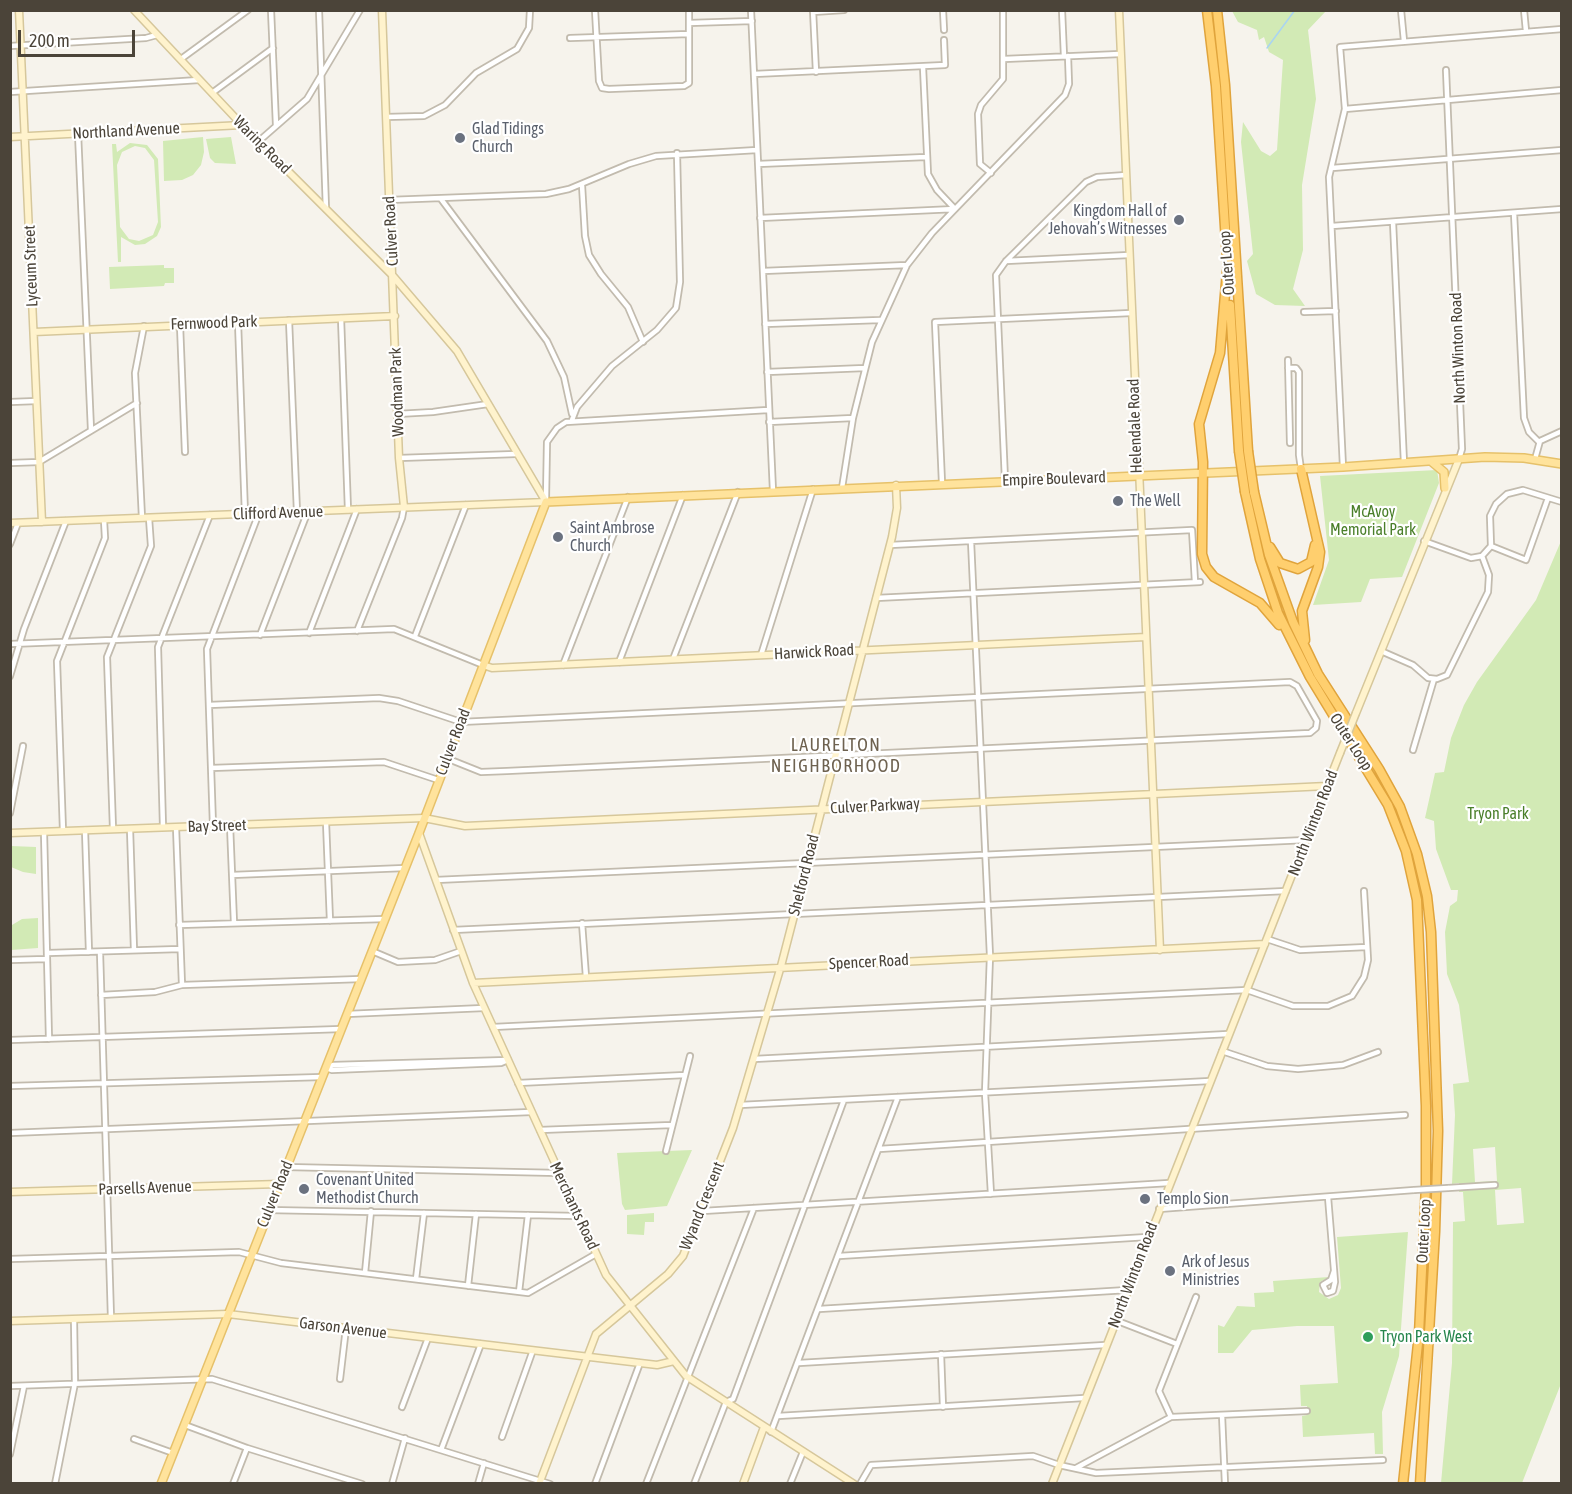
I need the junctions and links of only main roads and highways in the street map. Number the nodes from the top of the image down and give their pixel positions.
1 (1207, 10) edge
2 (1217, 10) edge
3 (1227, 271) junction
4 (1244, 451) junction
5 (1427, 461) junction
6 (1562, 464) edge
7 (1301, 469) junction
8 (1203, 473) junction
9 (1445, 488) road end
10 (1249, 492) junction
11 (546, 502) joint
12 (1313, 520) junction
13 (1310, 677) junction
14 (1321, 680) junction
15 (161, 1484) edge
16 (1403, 1484) edge
17 (1420, 1484) edge

1 - 3 highway, Outer Loop
2 - 4 highway, Outer Loop
3 - 4 highway, Outer Loop
3 - 8 highway
4 - 10 highway, Outer Loop, bridge
5 - 6 main road, Empire Boulevard
5 - 7 main road, Empire Boulevard
5 - 9 main road
7 - 8 main road, Empire Boulevard
7 - 12 highway
8 - 11 main road, Empire Boulevard
8 - 13 highway
10 - 12 highway
10 - 13 highway, Outer Loop
10 - 14 highway, Outer Loop
11 - 15 main road, Culver Road
12 - 14 highway
13 - 16 highway, Outer Loop
14 - 17 highway, Outer Loop

